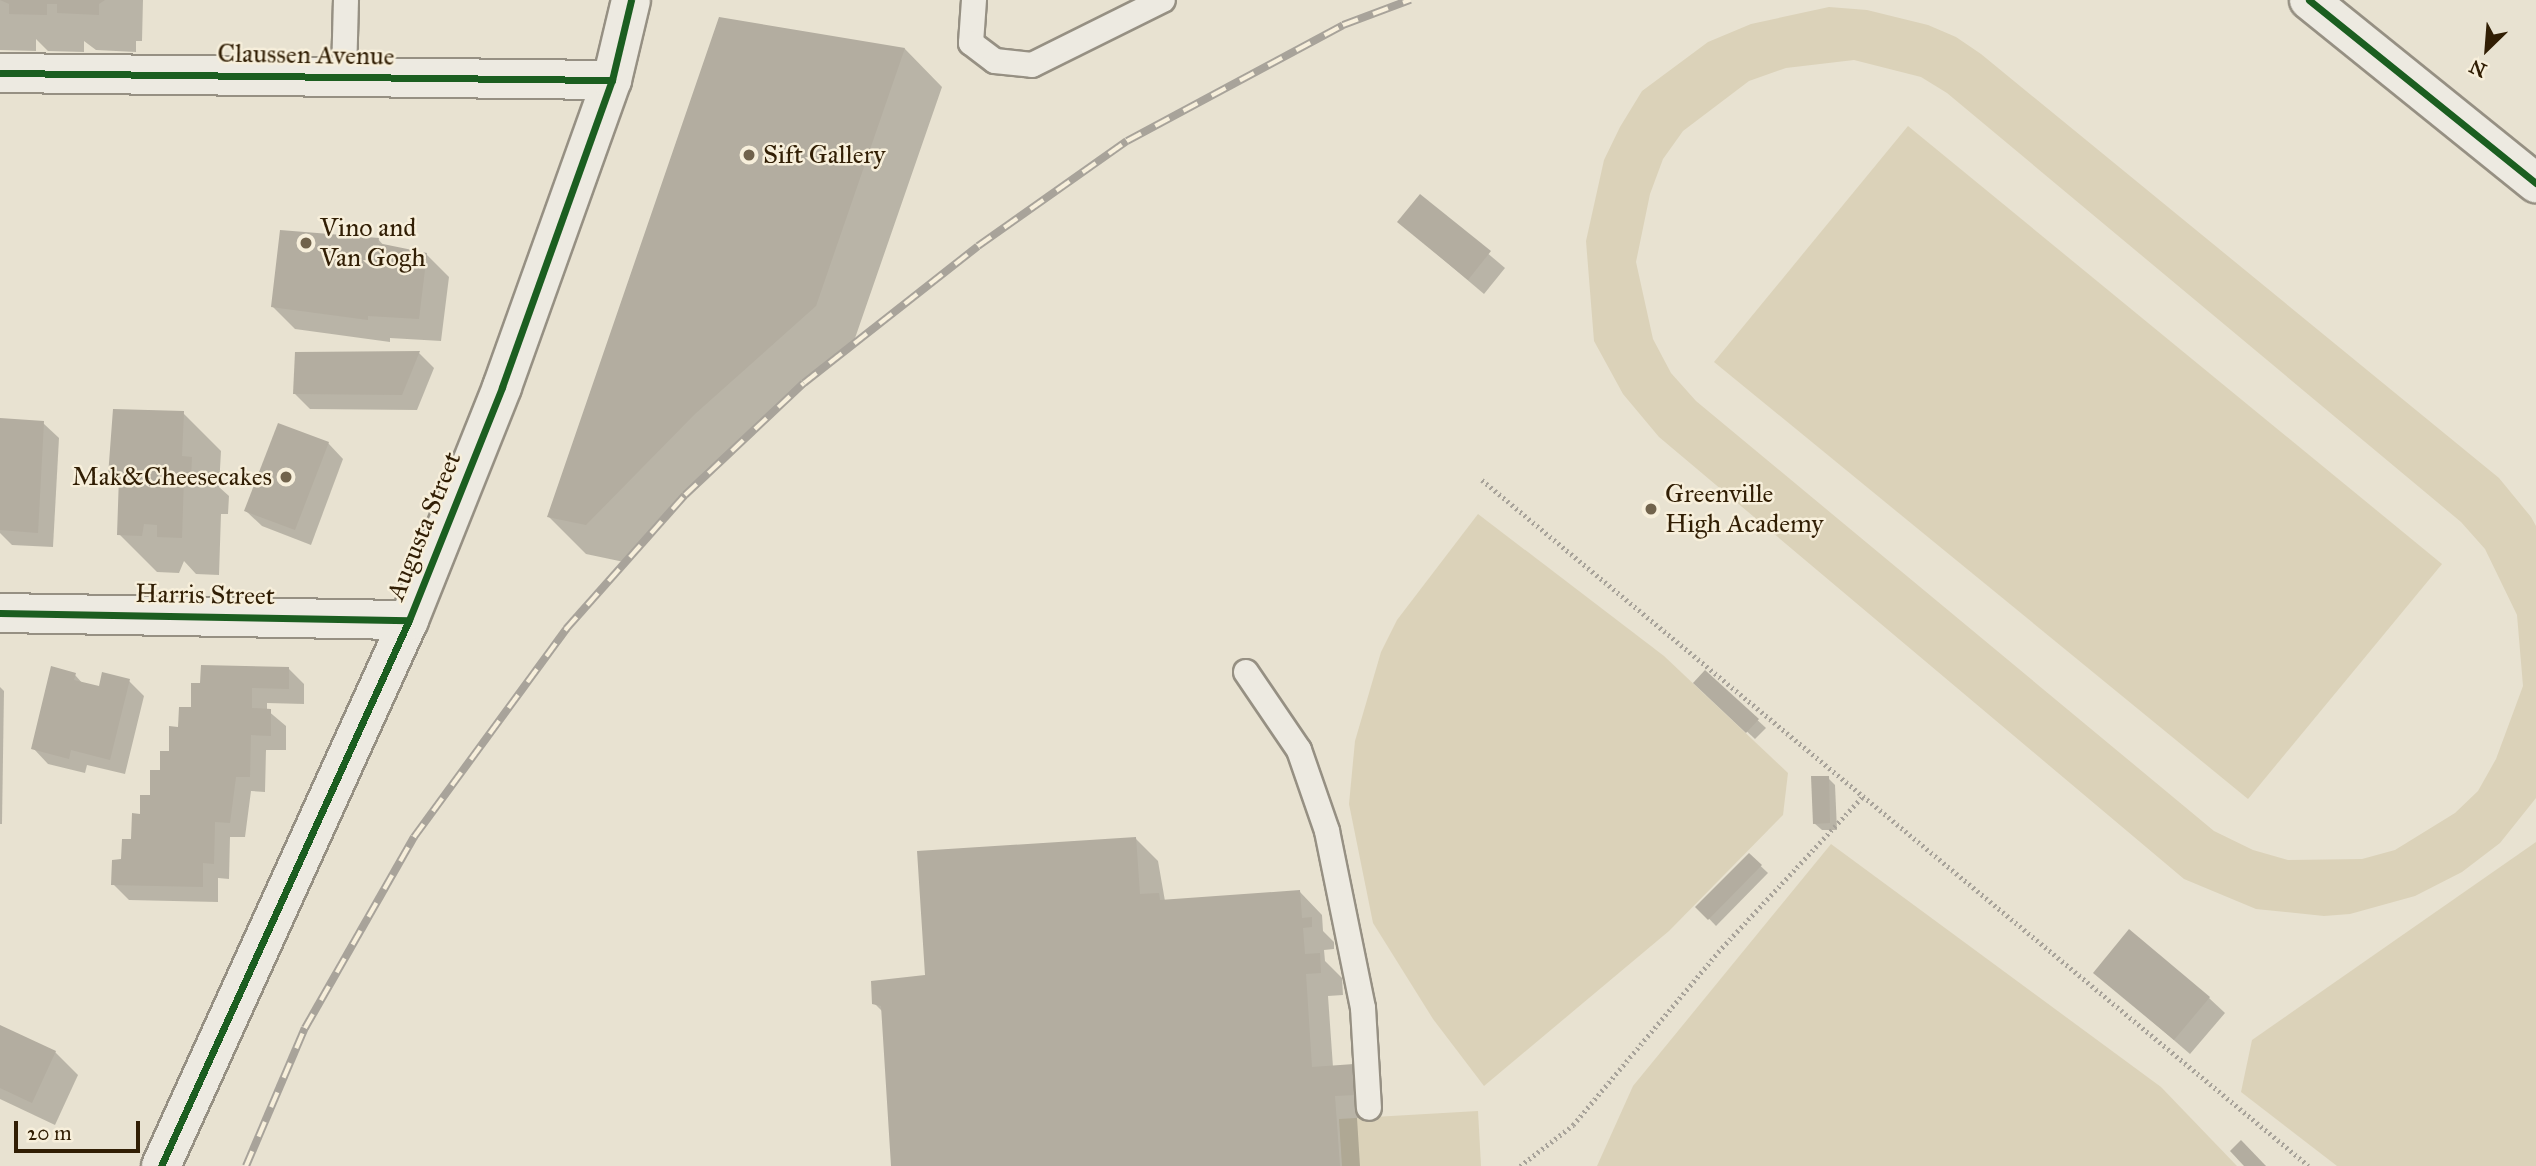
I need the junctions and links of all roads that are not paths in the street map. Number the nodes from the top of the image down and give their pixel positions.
1 (346, 0) edge
2 (631, 0) edge
3 (974, 0) edge
4 (1163, 0) edge
5 (2309, 0) edge
6 (0, 73) edge
7 (344, 76) junction
8 (612, 80) junction
9 (2536, 183) edge
10 (0, 612) edge
11 (409, 620) junction
12 (1246, 672) dead end
13 (1369, 1108) dead end
14 (161, 1166) edge

1 - 7 lane
2 - 8 street, Augusta Street
3 - 4 lane
5 - 9 street
6 - 7 street, Claussen Avenue
7 - 8 street, Claussen Avenue
8 - 11 street, Augusta Street
10 - 11 street, Harris Street
11 - 14 street, Augusta Street
12 - 13 lane

